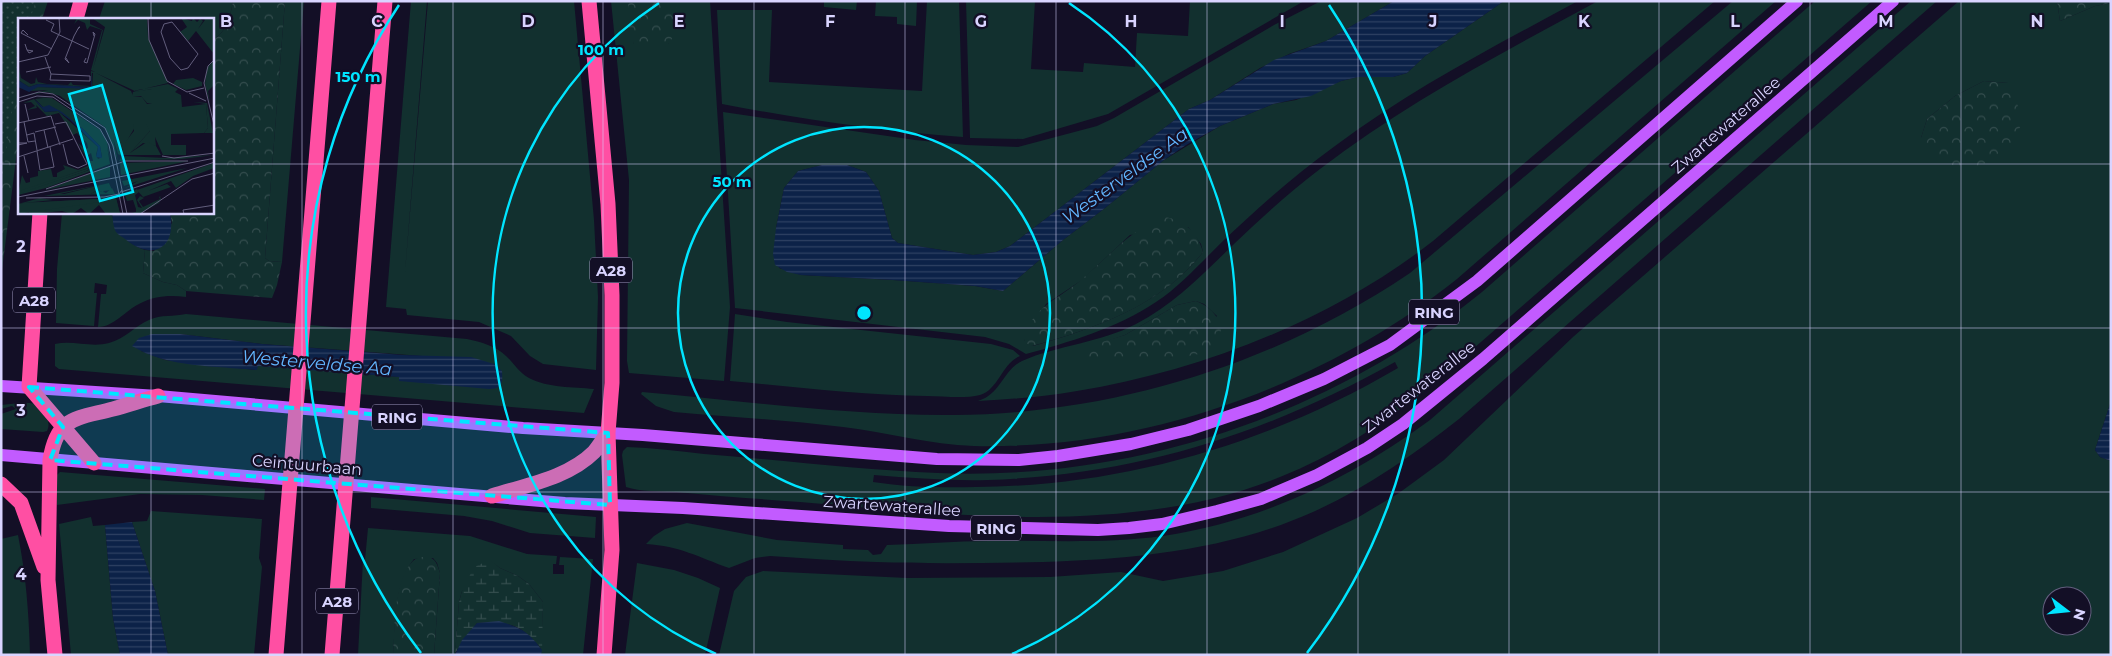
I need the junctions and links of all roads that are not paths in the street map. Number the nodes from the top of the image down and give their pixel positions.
1 (81, 1) edge
2 (329, 1) edge
3 (385, 1) edge
4 (589, 1) edge
5 (1797, 1) edge
6 (1893, 1) edge
7 (76, 18) edge
8 (40, 214) edge
9 (1, 386) edge
10 (29, 387) junction
11 (158, 396) junction
12 (64, 427) junction
13 (608, 433) junction
14 (1, 455) edge
15 (50, 460) junction
16 (94, 463) junction
17 (1, 484) edge
18 (492, 496) junction
19 (610, 505) junction
20 (48, 580) junction
21 (55, 655) edge
22 (276, 655) edge
23 (332, 655) edge
24 (604, 655) edge

1 - 7 highway
2 - 22 highway
3 - 23 highway, A28
4 - 13 highway, A28
5 - 13 main road, RING
6 - 19 main road, Zwartewaterallee / RING
8 - 10 highway, A28
9 - 10 main road, RING
10 - 11 main road, RING
10 - 12 highway
11 - 12 highway
11 - 13 main road, RING
12 - 15 highway
12 - 16 highway
13 - 18 highway
13 - 19 highway, A28
14 - 15 main road, Ceintuurbaan / RING
15 - 16 main road, Ceintuurbaan / RING
15 - 20 highway
16 - 18 main road, Ceintuurbaan / RING
17 - 20 highway
18 - 19 main road, Ceintuurbaan / RING
19 - 24 highway, A28
20 - 21 highway

